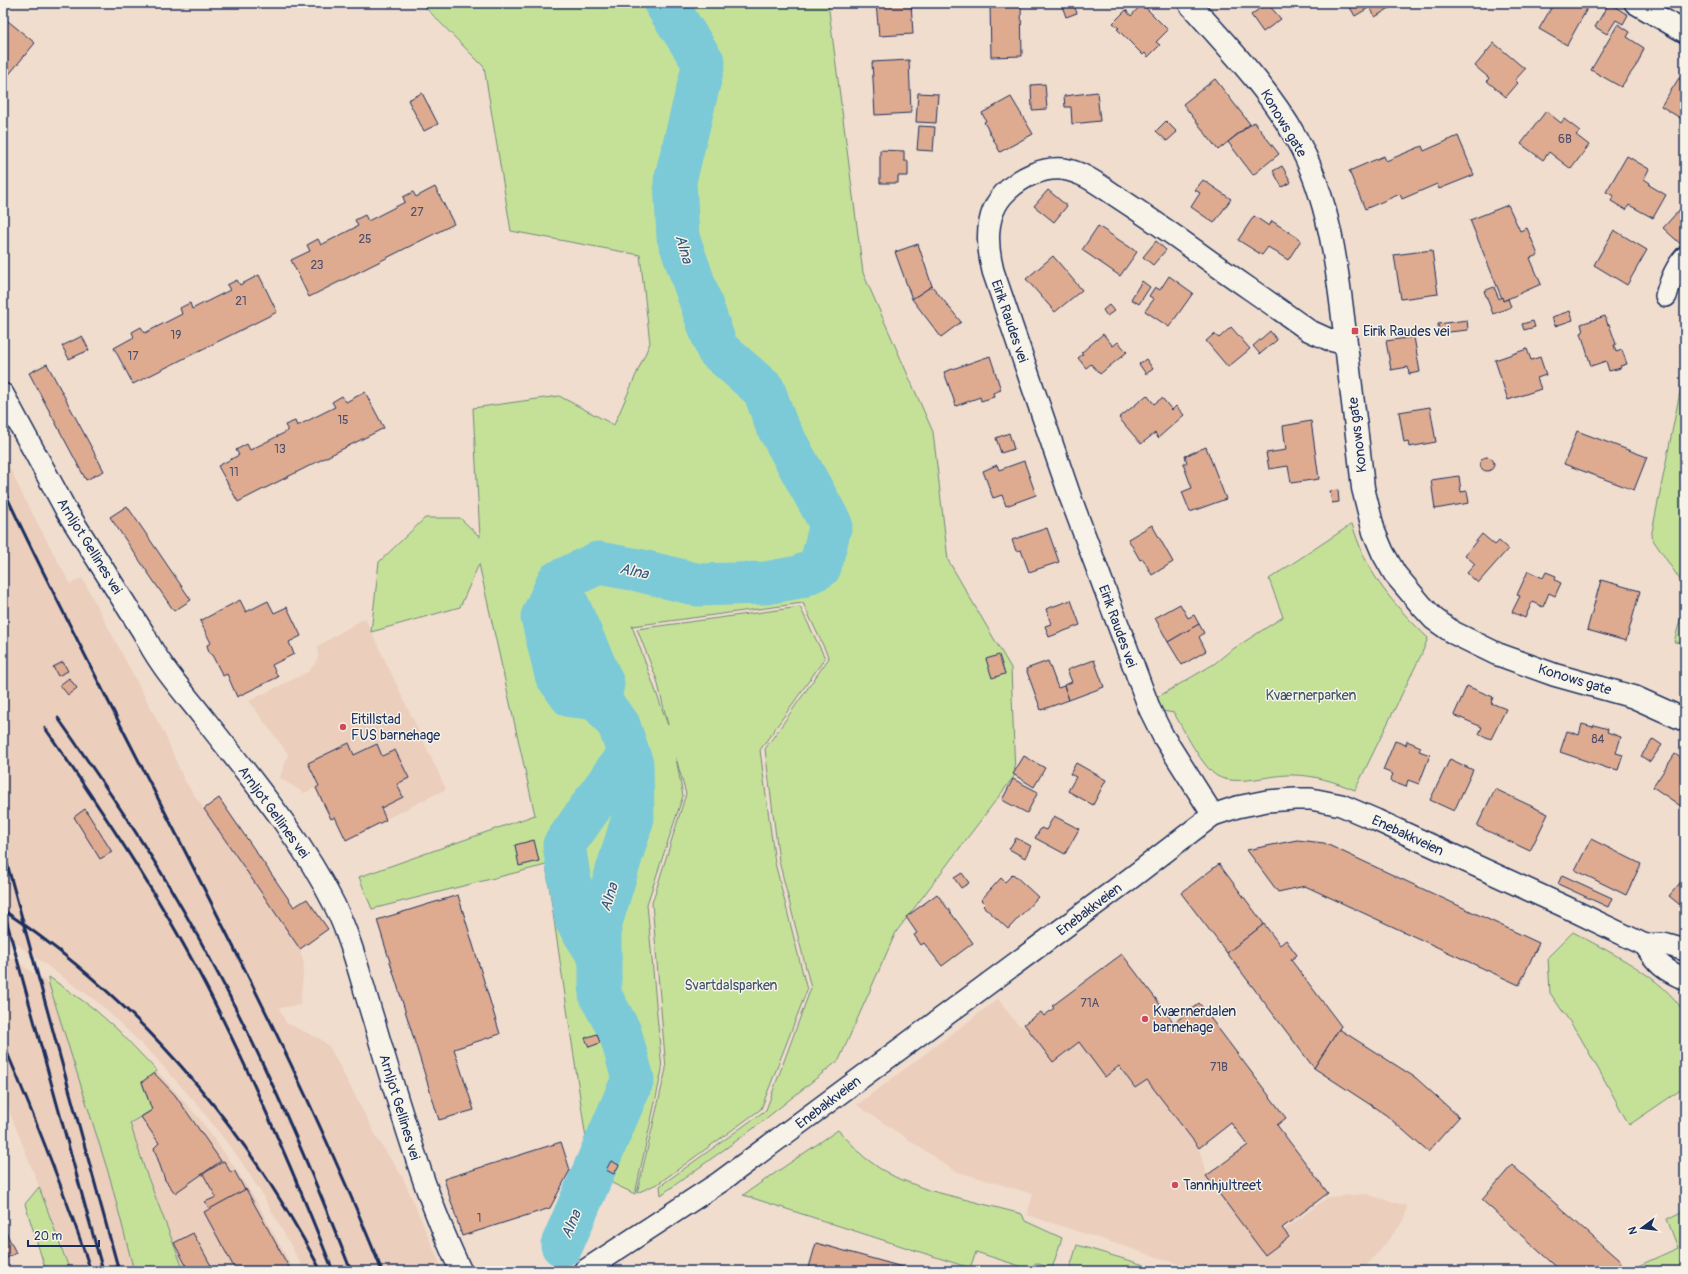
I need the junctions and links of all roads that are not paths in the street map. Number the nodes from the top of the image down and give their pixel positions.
1 (1189, 3) edge
2 (1635, 3) edge
3 (1685, 32) edge
4 (1685, 257) edge
5 (1666, 296) dead end
6 (1346, 344) junction
7 (3, 394) edge
8 (1685, 720) edge
9 (1213, 814) junction
10 (1645, 945) junction
11 (1685, 950) edge
12 (1685, 979) edge
13 (461, 1271) edge
14 (584, 1271) edge

1 - 6 street, Konows gate
2 - 3 street
4 - 5 street
6 - 8 street, Konows gate
6 - 9 street, Eirik Raudes vei
7 - 13 street, Arnljot Gellines vei
9 - 10 street, Enebakkveien
9 - 14 street, Enebakkveien
10 - 11 street, Enebakkveien
10 - 12 street

